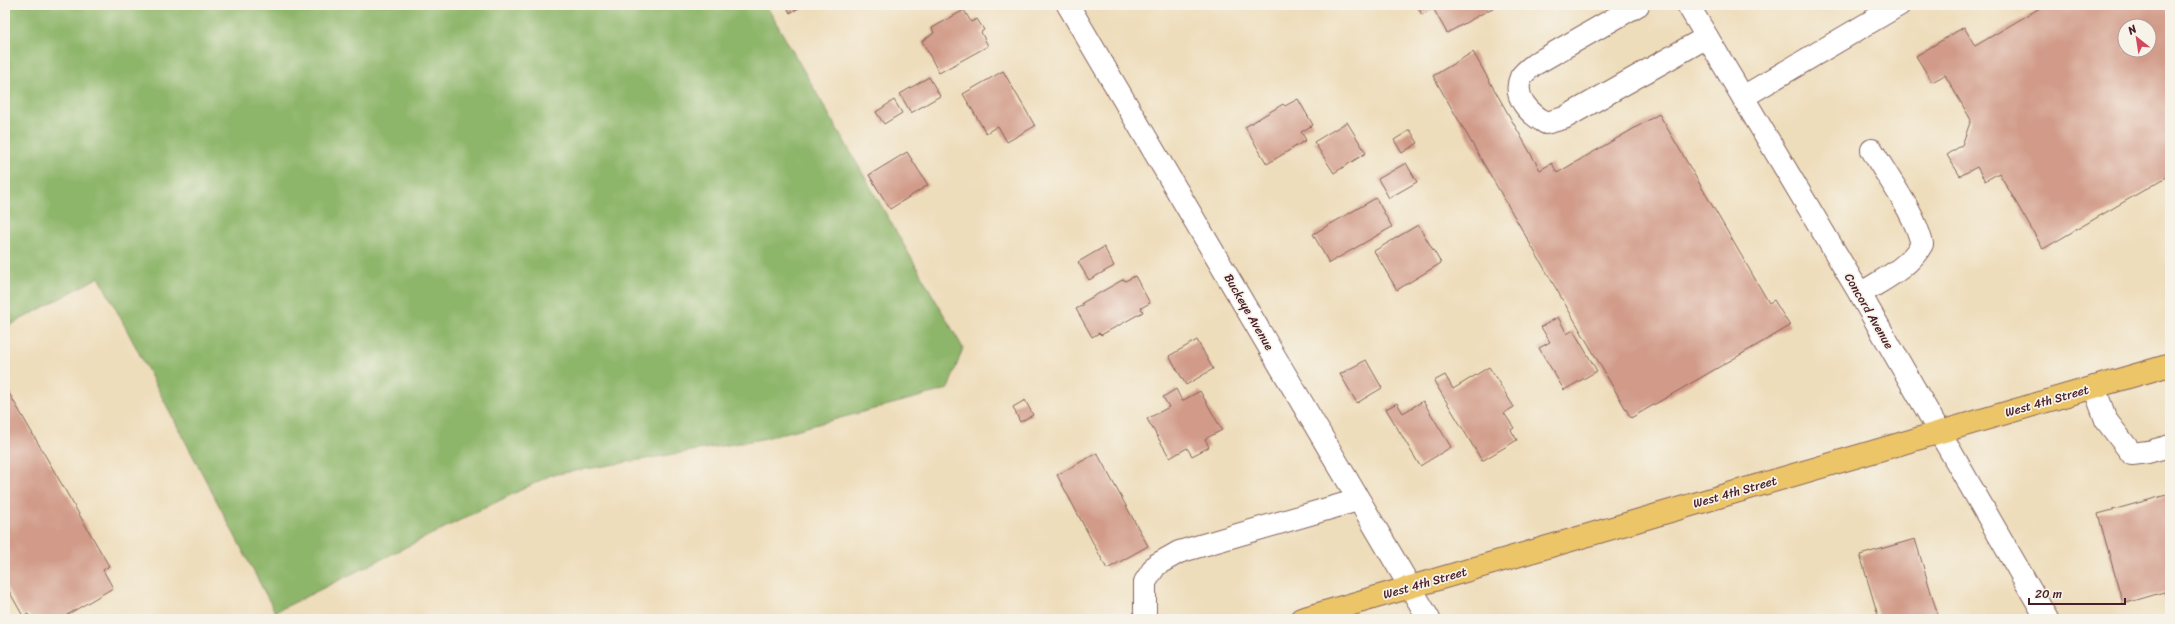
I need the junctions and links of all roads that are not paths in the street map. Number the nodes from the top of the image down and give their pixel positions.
1 (1068, 5) edge
2 (1638, 5) edge
3 (1688, 5) edge
4 (1898, 5) edge
5 (1707, 37) junction
6 (1742, 97) junction
7 (1872, 150) dead end
8 (1860, 294) junction
9 (2170, 365) edge
10 (2094, 387) junction
11 (1940, 432) junction
12 (2170, 446) edge
13 (1358, 500) junction
14 (1411, 587) junction
15 (1145, 619) edge
16 (1301, 619) edge
17 (1429, 619) edge
18 (2047, 619) edge

1 - 13 street, Buckeye Avenue
2 - 5 street
3 - 5 street, Concord Avenue
4 - 6 street
5 - 6 street, Concord Avenue
6 - 8 street, Concord Avenue
7 - 8 street
8 - 11 street, Concord Avenue
9 - 10 main road, West 4th Street
10 - 11 main road, West 4th Street
10 - 12 street
11 - 14 main road, West 4th Street
11 - 18 street, Concord Avenue
13 - 14 street, Buckeye Avenue
13 - 15 street
14 - 16 main road, West 4th Street
14 - 17 street, Buckeye Avenue

